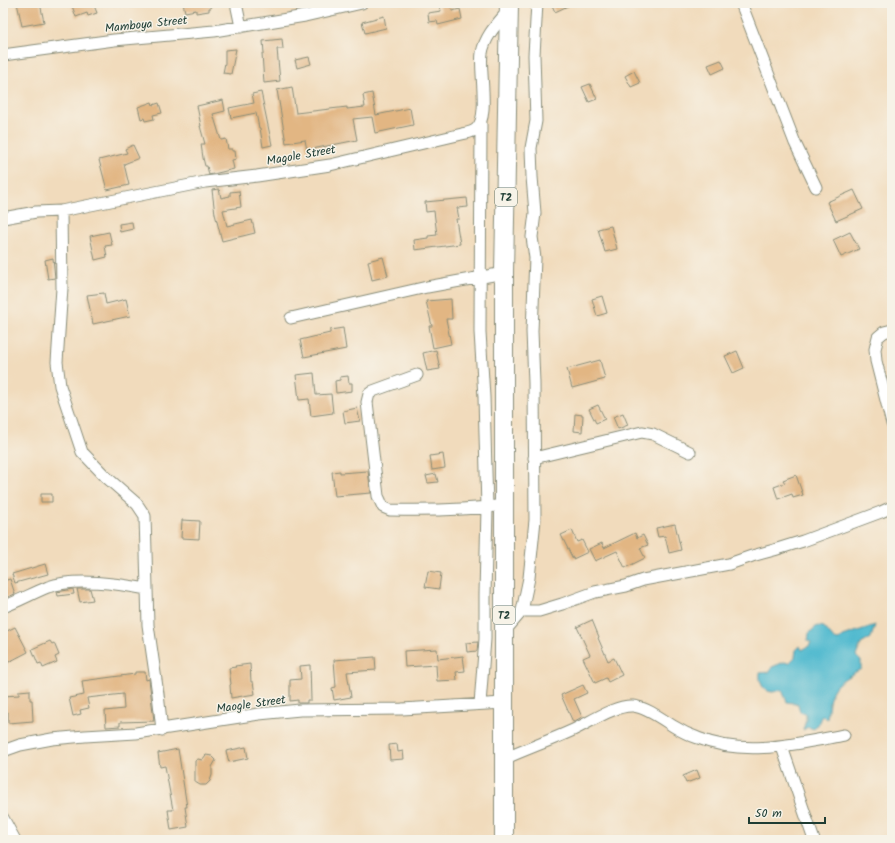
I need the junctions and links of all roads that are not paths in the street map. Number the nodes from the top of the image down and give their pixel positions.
1 (236, 3) edge
2 (362, 3) edge
3 (537, 3) edge
4 (741, 3) edge
5 (508, 7) edge
6 (241, 27) junction
7 (3, 55) edge
8 (481, 123) junction
9 (816, 187) dead end
10 (61, 211) junction
11 (3, 218) edge
12 (504, 273) junction
13 (481, 278) junction
14 (291, 318) dead end
15 (892, 330) edge
16 (417, 376) dead end
17 (892, 424) edge
18 (690, 452) dead end
19 (534, 458) junction
20 (505, 505) junction
21 (892, 507) edge
22 (487, 508) junction
23 (147, 589) junction
24 (3, 607) edge
25 (522, 611) junction
26 (504, 632) junction
27 (504, 703) junction
28 (480, 704) junction
29 (162, 730) junction
30 (844, 735) dead end
31 (782, 747) junction
32 (3, 751) edge
33 (504, 759) junction
34 (3, 818) edge
35 (15, 840) edge
36 (504, 840) edge
37 (814, 840) edge

1 - 6 street
2 - 6 street, Mamboya Street
3 - 19 street
4 - 9 street
5 - 8 street
5 - 12 highway, T2
6 - 7 street, Mamboya Street
8 - 10 street, Magole Street
8 - 13 street
10 - 11 street, Magole Street
10 - 23 street
12 - 13 street
12 - 20 highway, T2
13 - 14 street
13 - 22 street
15 - 17 street
16 - 22 street
18 - 19 street
19 - 25 street
20 - 22 street
20 - 26 highway, T2
21 - 25 street
22 - 28 street
23 - 24 street
23 - 29 street
25 - 26 street
26 - 27 highway, T2
27 - 28 street, Maogle Street
27 - 33 highway, T2
28 - 29 street, Maogle Street
29 - 32 street, Maogle Street
30 - 31 street
31 - 33 street
31 - 37 street
33 - 36 highway, T2
34 - 35 street

